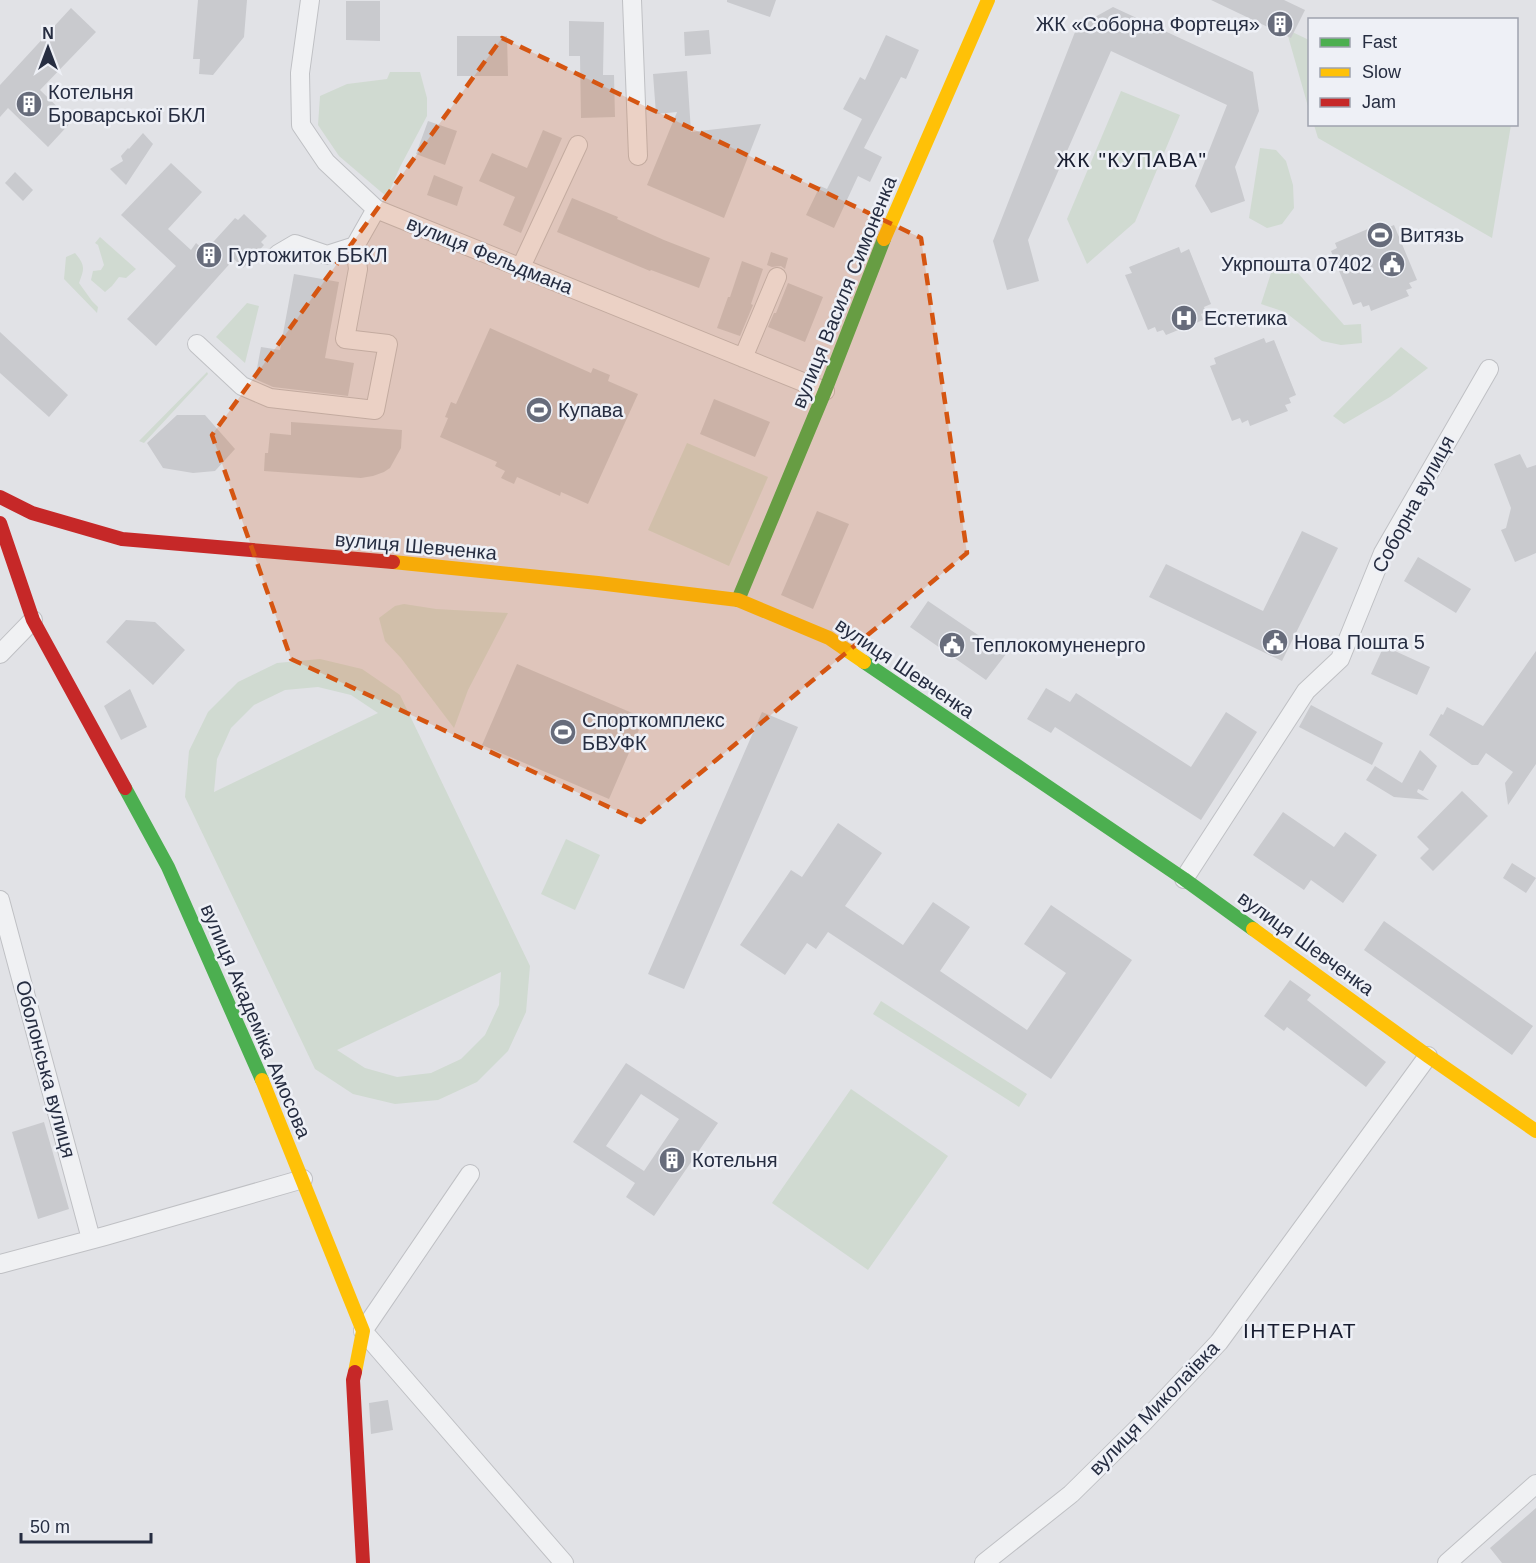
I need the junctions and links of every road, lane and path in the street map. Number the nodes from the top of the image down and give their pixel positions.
1 (309, 0) edge
2 (632, 0) edge
3 (988, 0) edge
4 (578, 146) dead end
5 (638, 156) dead end
6 (376, 209) junction
7 (355, 246) junction
8 (278, 254) dead end
9 (521, 267) junction
10 (777, 277) dead end
11 (197, 344) dead end
12 (744, 358) junction
13 (1489, 369) dead end
14 (825, 391) junction
15 (0, 497) edge
16 (0, 523) edge
17 (738, 600) junction
18 (33, 621) junction
19 (0, 654) edge
20 (1185, 879) junction
21 (0, 900) edge
22 (1428, 1056) junction
23 (1536, 1131) edge
24 (470, 1174) dead end
25 (303, 1179) junction
26 (91, 1239) junction
27 (0, 1264) edge
28 (363, 1331) junction
29 (1536, 1484) edge
30 (363, 1563) edge
31 (564, 1563) edge
32 (984, 1563) edge
33 (1447, 1563) edge

1 - 6 street, вулиця Фельдмана
2 - 5 street
3 - 14 street, вулиця Василя Симоненка
4 - 9 street
6 - 7 street
6 - 9 street, вулиця Фельдмана
7 - 8 street
7 - 11 street
9 - 12 street, вулиця Фельдмана
10 - 12 street
12 - 14 street, вулиця Фельдмана
13 - 20 street, Соборна вулиця
14 - 17 street, вулиця Василя Симоненка
15 - 17 street, вулиця Шевченка
16 - 18 street, вулиця Академіка Амосова
17 - 20 street, вулиця Шевченка
18 - 19 street
18 - 25 street, вулиця Академіка Амосова
20 - 22 street, вулиця Шевченка
21 - 26 street, Оболонська вулиця
22 - 23 street, вулиця Шевченка
22 - 32 street, вулиця Миколаївка
24 - 28 street
25 - 26 street
25 - 28 street, вулиця Академіка Амосова
26 - 27 street
28 - 30 street
28 - 31 street
29 - 33 street

